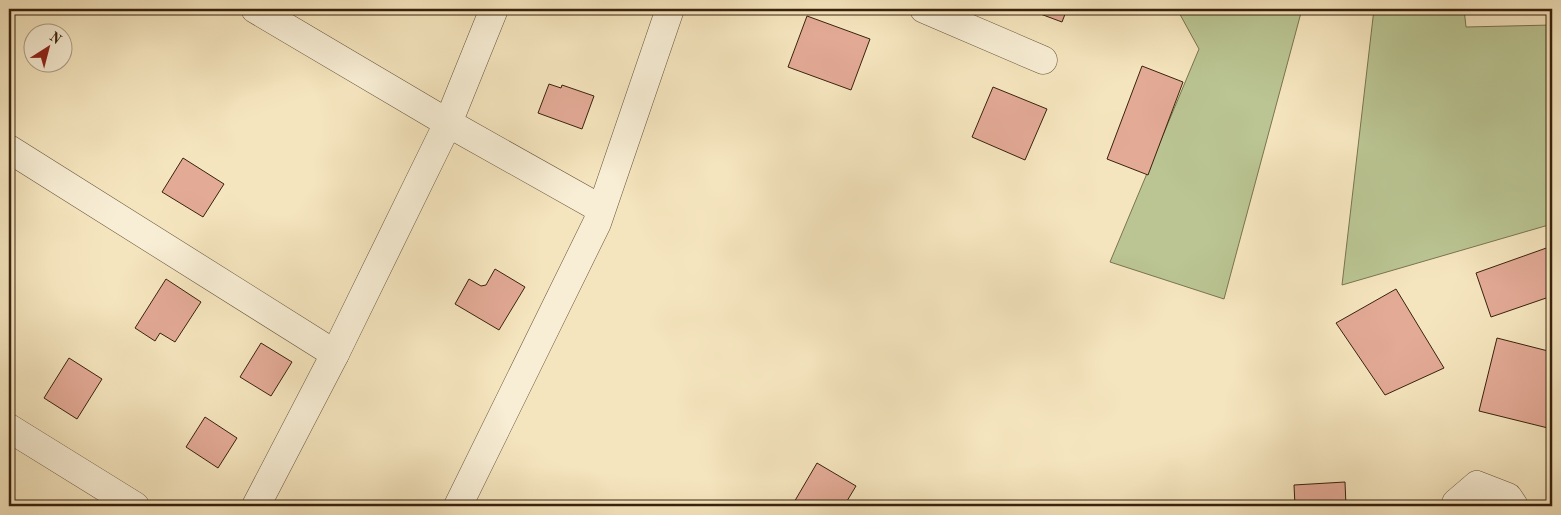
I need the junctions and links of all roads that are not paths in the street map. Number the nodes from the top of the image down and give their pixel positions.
1 (255, 9) edge
2 (494, 9) edge
3 (670, 9) edge
4 (924, 9) edge
5 (1042, 60) dead end
6 (448, 123) junction
7 (9, 149) edge
8 (601, 209) junction
9 (335, 354) junction
10 (9, 428) edge
11 (136, 506) edge
12 (256, 506) edge
13 (458, 506) edge
14 (1455, 506) edge
15 (1514, 506) edge

1 - 6 street
2 - 6 street
3 - 8 street
4 - 5 street
6 - 8 street
6 - 9 street
7 - 9 street
8 - 13 street
9 - 12 street
10 - 11 street
14 - 15 street

